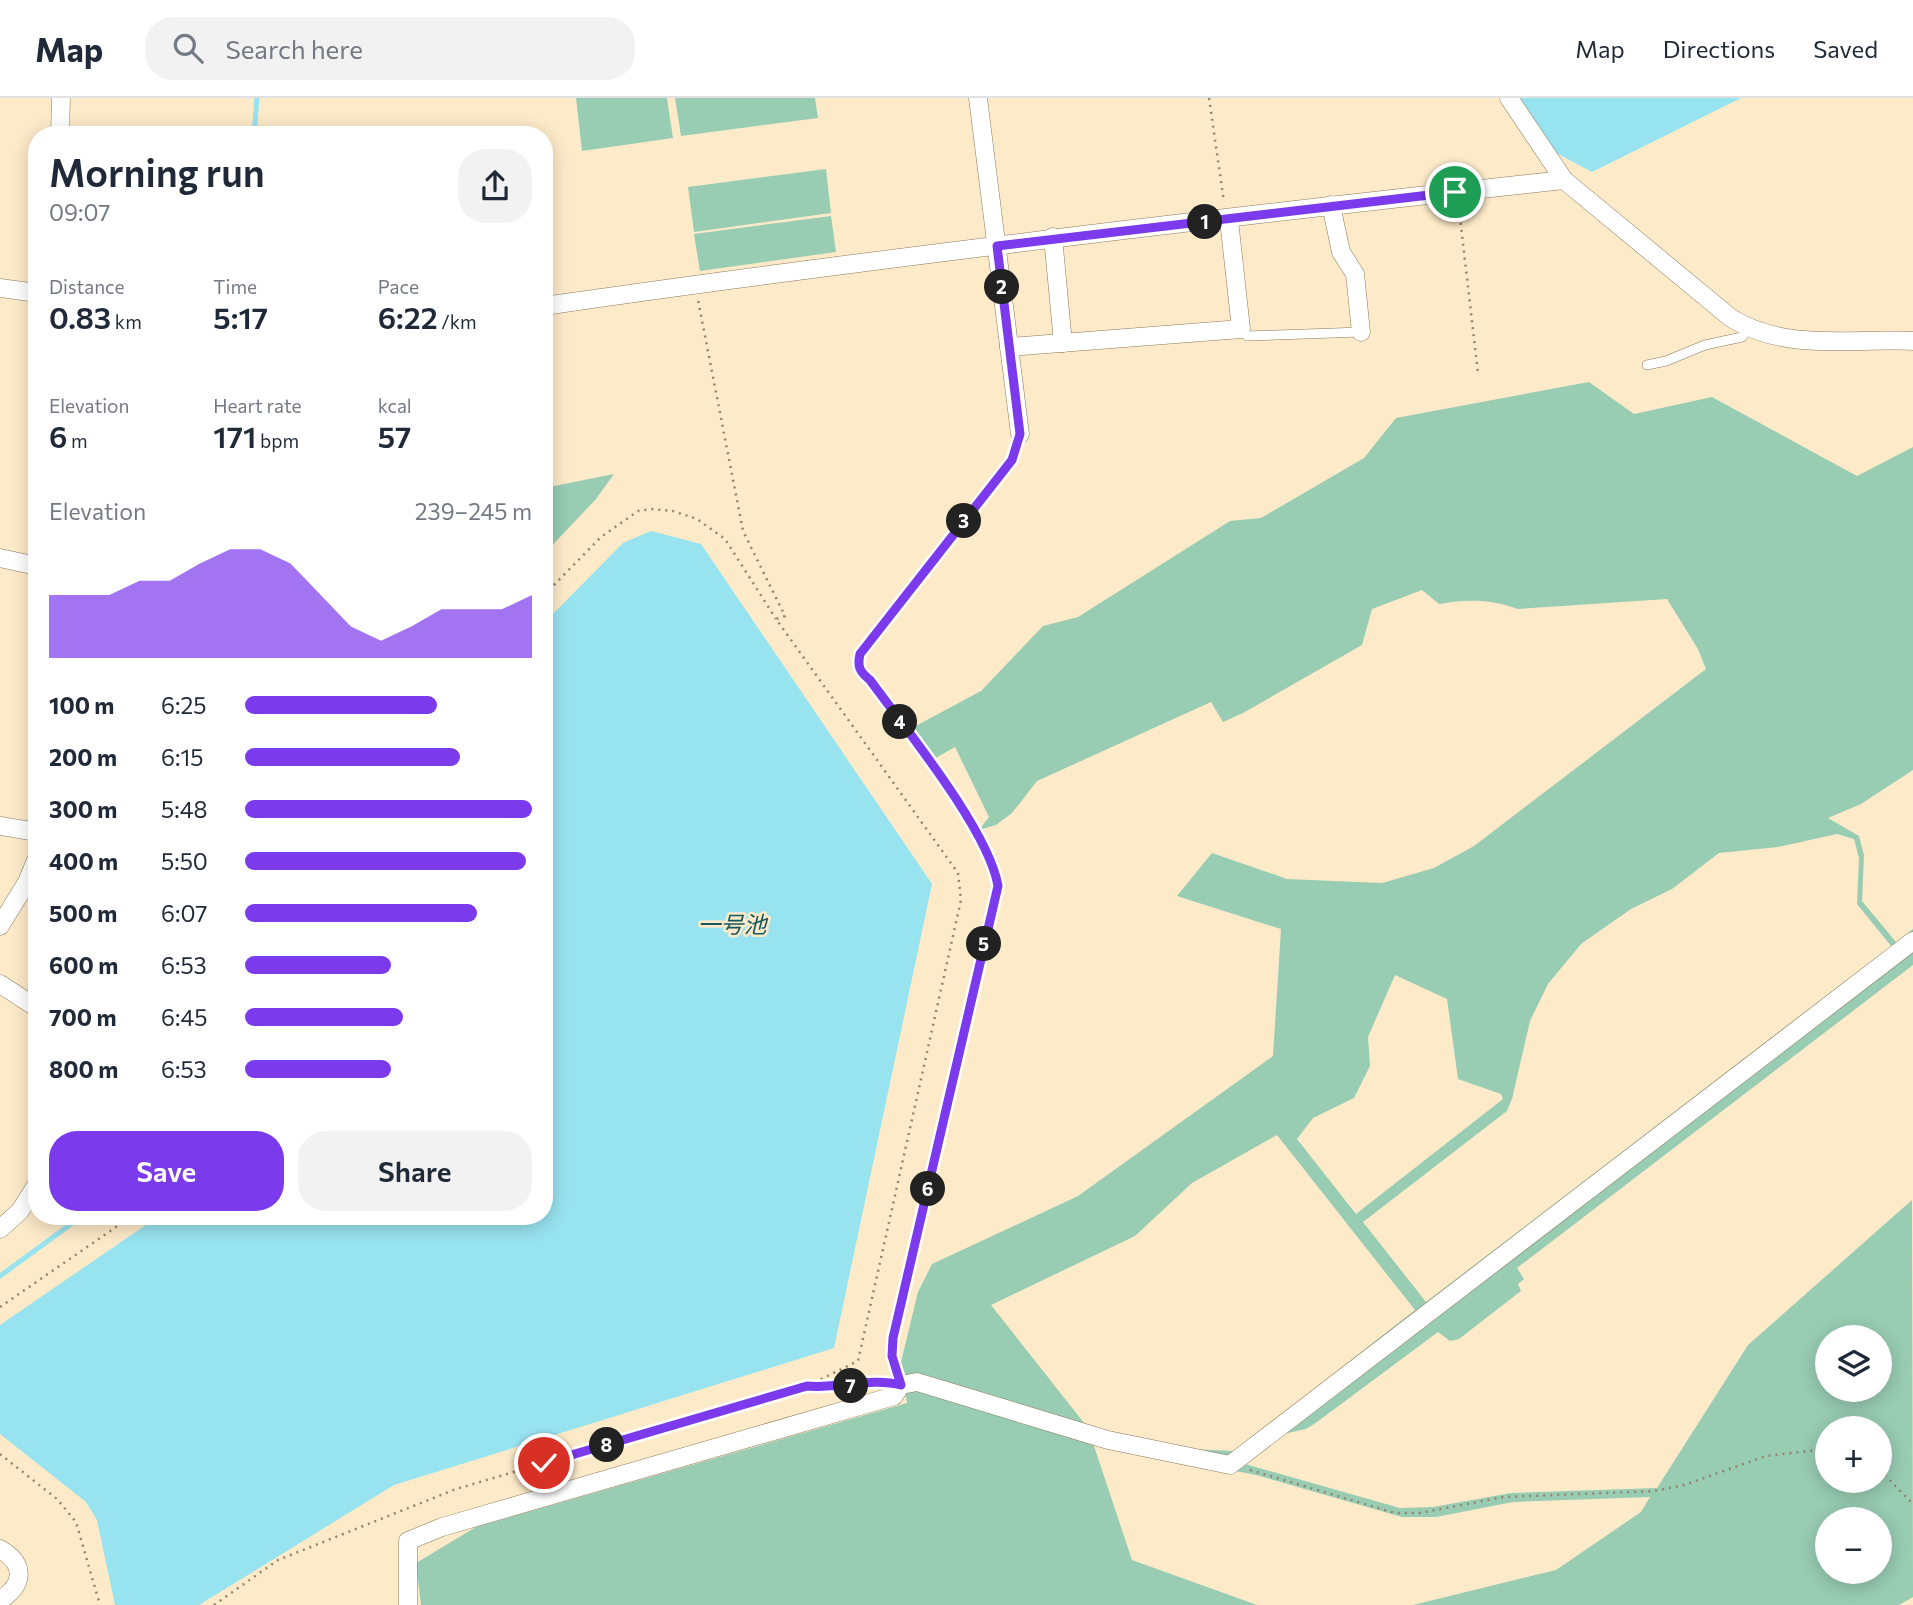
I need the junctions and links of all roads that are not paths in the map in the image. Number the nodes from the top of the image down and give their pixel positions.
1 (61, 98) edge
2 (978, 98) edge
3 (1509, 98) edge
4 (60, 126) edge
5 (1564, 180) junction
6 (1331, 205) junction
7 (1229, 220) junction
8 (1053, 237) junction
9 (997, 246) junction
10 (0, 288) edge
11 (28, 292) edge
12 (553, 305) edge
13 (1241, 329) junction
14 (1748, 329) junction
15 (1361, 332) joint
16 (1913, 341) edge
17 (1063, 343) junction
18 (1009, 348) junction
19 (1647, 365) dead end
20 (1020, 434) road end
21 (0, 558) edge
22 (28, 564) edge
23 (0, 826) edge
24 (28, 831) edge
25 (28, 880) edge
26 (0, 926) edge
27 (1913, 940) edge
28 (0, 984) edge
29 (28, 1002) edge
30 (28, 1198) edge
31 (0, 1229) edge
32 (0, 1549) edge
33 (0, 1600) edge
34 (408, 1605) edge

1 - 4 street
2 - 9 street
3 - 5 street
5 - 6 street
5 - 14 street
6 - 7 street
6 - 15 street
7 - 8 street
7 - 13 street
8 - 9 street
8 - 17 street
9 - 12 street
9 - 18 street
10 - 11 street
13 - 15 lane
13 - 17 street
14 - 16 street
14 - 19 lane
17 - 18 street
18 - 20 street
21 - 22 street
23 - 24 street
25 - 26 street
27 - 34 street
28 - 29 street
30 - 31 street
32 - 33 street

